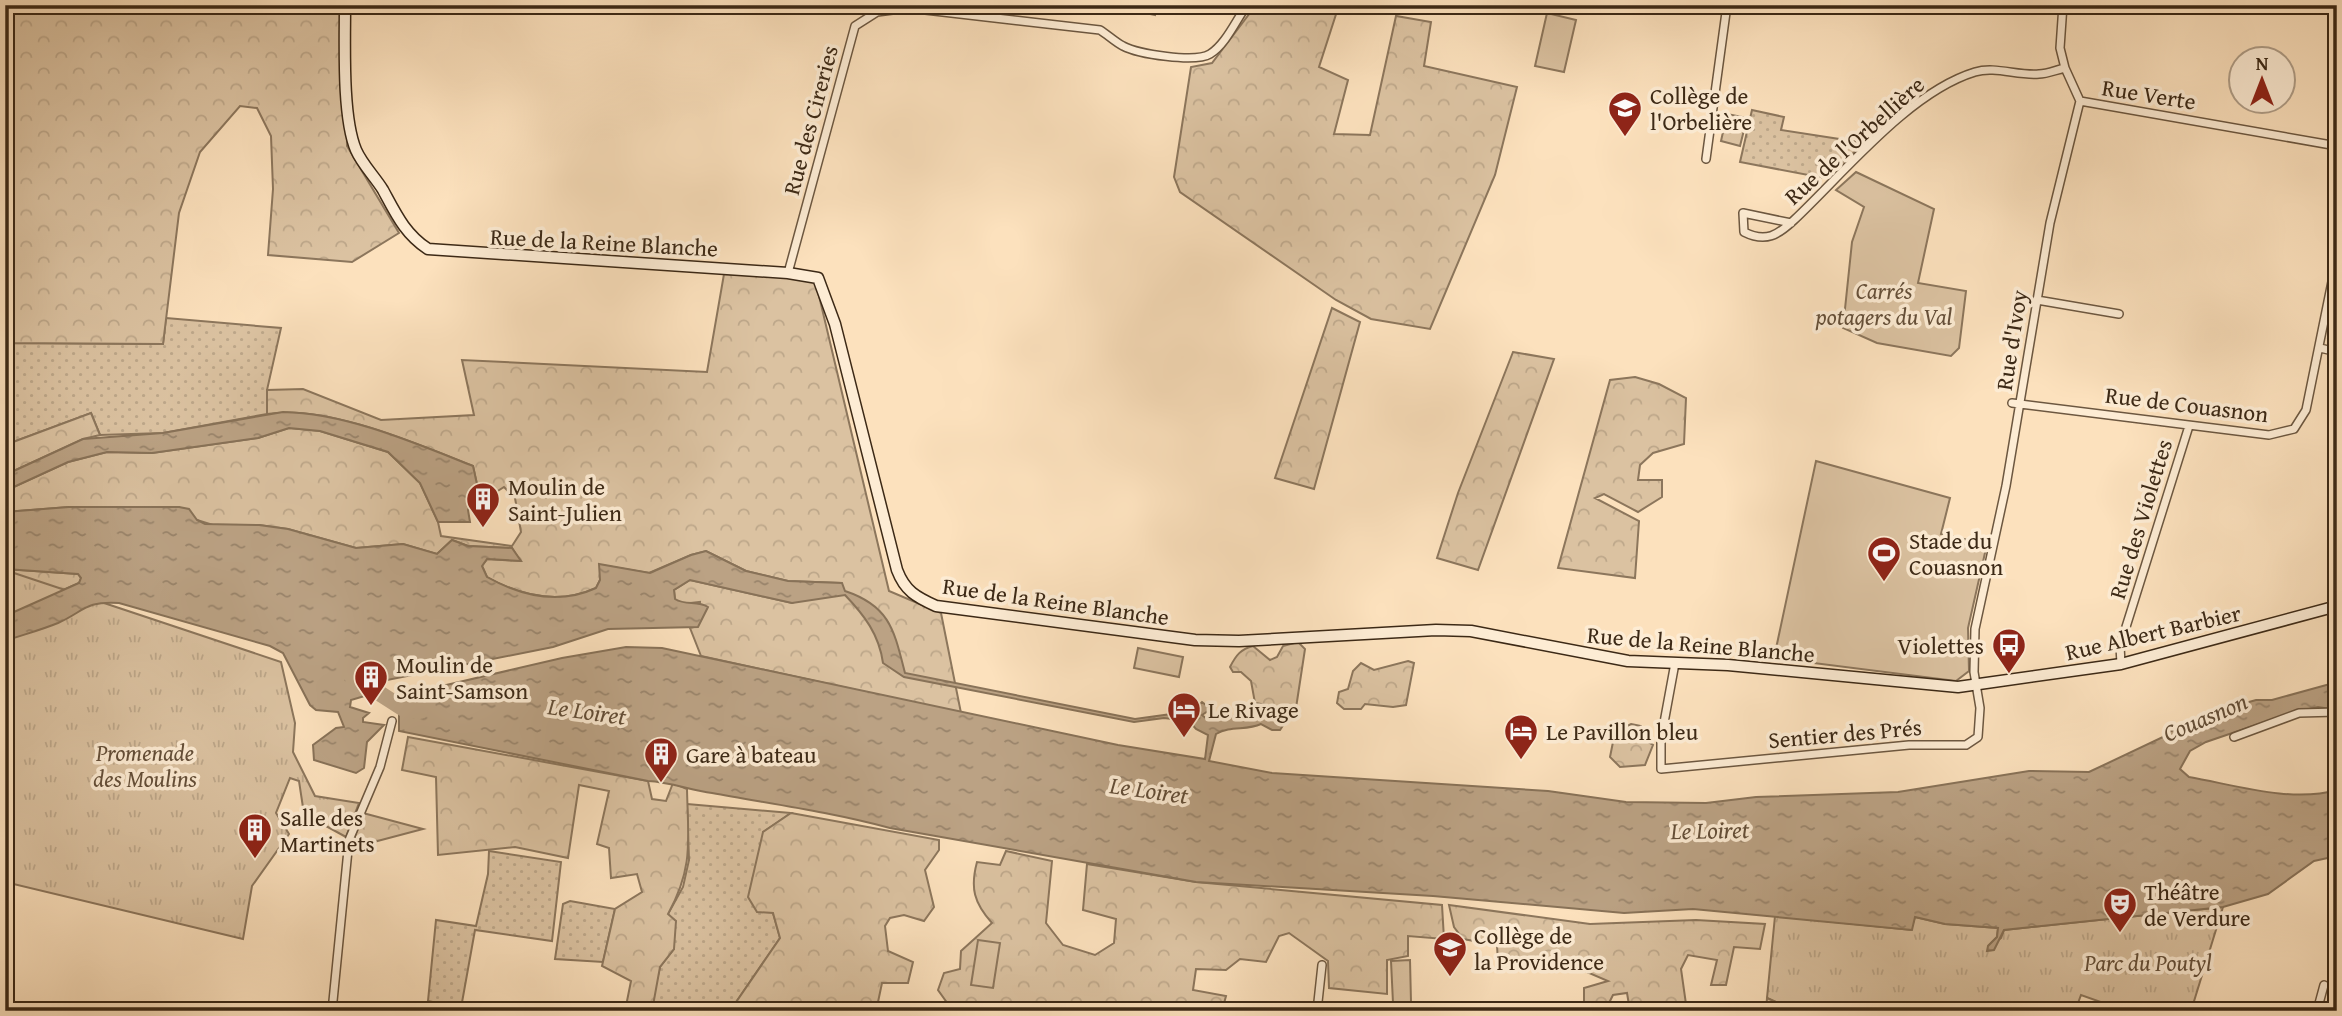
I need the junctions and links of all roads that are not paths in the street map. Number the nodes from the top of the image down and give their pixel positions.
1 (345, 5) edge
2 (1247, 5) edge
3 (1727, 5) edge
4 (2049, 5) edge
5 (2062, 7) edge
6 (2065, 68) junction
7 (2080, 101) junction
8 (2337, 146) edge
9 (1706, 159) dead end
10 (1791, 223) junction
11 (2337, 257) edge
12 (788, 273) junction
13 (2037, 300) junction
14 (2119, 314) dead end
15 (2320, 348) junction
16 (2337, 352) edge
17 (2016, 404) junction
18 (2189, 426) junction
19 (2337, 606) edge
20 (1675, 663) junction
21 (2120, 664) junction
22 (1976, 685) junction
23 (2337, 712) edge
24 (392, 721) dead end
25 (2234, 737) dead end
26 (1322, 965) dead end
27 (2325, 985) dead end
28 (5, 1007) edge
29 (23, 1011) edge
30 (332, 1011) edge
31 (1317, 1011) edge
32 (2317, 1011) edge

1 - 12 street, Rue de la Reine Blanche
2 - 12 street, Rue des Cireries
3 - 9 street
4 - 5 street
5 - 6 street
6 - 7 street
6 - 10 street, Rue de l'Orbellière
7 - 8 street, Rue Verte
7 - 13 street, Rue d'Ivoy
10 - 10 street, Rue de l'Orbellière
11 - 15 street, Rue de Couasnon
12 - 20 street, Rue de la Reine Blanche
13 - 14 street
13 - 17 street, Rue d'Ivoy
15 - 16 street
15 - 18 street, Rue de Couasnon
17 - 18 street, Rue de Couasnon
17 - 22 street, Rue d'Ivoy
18 - 21 street, Rue des Violettes
19 - 21 street, Rue Albert Barbier
20 - 22 street, Rue de la Reine Blanche
20 - 22 street, Sentier des Prés
21 - 22 street, Rue Albert Barbier
23 - 25 street
24 - 30 street
26 - 31 street
27 - 32 street
28 - 29 street

